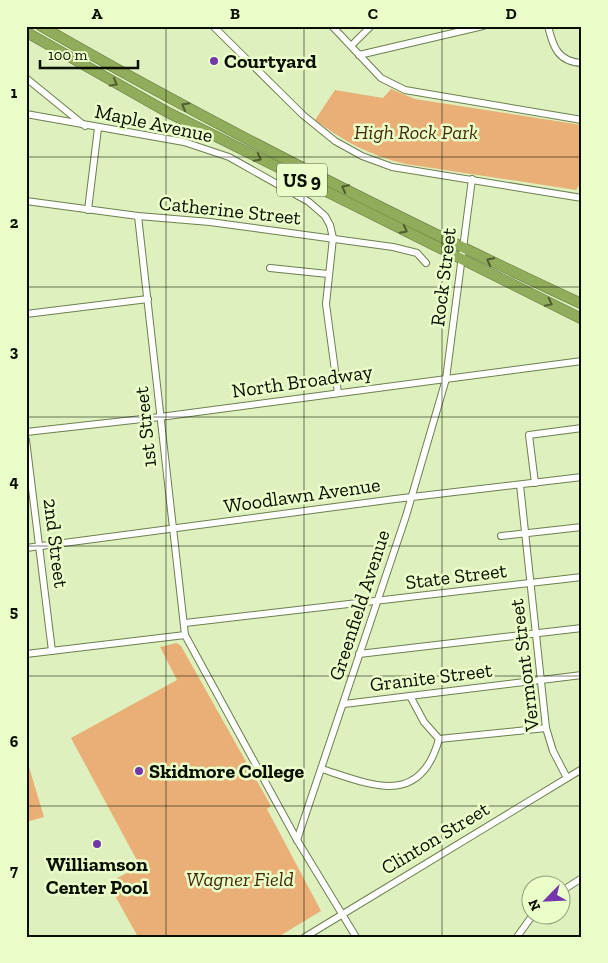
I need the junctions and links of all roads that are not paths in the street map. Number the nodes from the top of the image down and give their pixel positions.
1 (41, 26) edge
2 (213, 26) edge
3 (332, 26) edge
4 (371, 26) edge
5 (483, 26) edge
6 (548, 26) edge
7 (26, 32) edge
8 (352, 45) junction
9 (359, 55) junction
10 (582, 63) edge
11 (26, 78) edge
12 (26, 114) edge
13 (582, 120) edge
14 (86, 126) junction
15 (98, 128) junction
16 (472, 179) junction
17 (582, 198) edge
18 (26, 201) edge
19 (88, 210) junction
20 (138, 216) junction
21 (333, 238) junction
22 (462, 246) junction
23 (460, 259) junction
24 (426, 263) dead end
25 (270, 268) dead end
26 (328, 274) junction
27 (148, 299) junction
28 (582, 304) edge
29 (26, 314) edge
30 (582, 319) edge
31 (582, 361) edge
32 (446, 379) junction
33 (338, 393) junction
34 (160, 417) junction
35 (582, 428) edge
36 (26, 432) edge
37 (26, 440) edge
38 (582, 477) edge
39 (535, 483) junction
40 (520, 485) junction
41 (412, 498) junction
42 (582, 527) edge
43 (173, 530) junction
44 (524, 534) junction
45 (501, 536) dead end
46 (39, 547) junction
47 (26, 548) edge
48 (582, 577) edge
49 (530, 583) junction
50 (377, 601) junction
51 (185, 623) junction
52 (582, 628) edge
53 (536, 634) junction
54 (185, 635) junction
55 (52, 651) junction
56 (26, 654) edge
57 (359, 654) junction
58 (582, 675) edge
59 (541, 680) junction
60 (410, 696) junction
61 (344, 704) junction
62 (546, 728) junction
63 (439, 739) junction
64 (322, 769) junction
65 (582, 769) edge
66 (567, 778) junction
67 (297, 840) junction
68 (582, 878) edge
69 (570, 886) edge
70 (342, 913) junction
71 (525, 926) edge
72 (306, 937) edge
73 (356, 937) edge
74 (517, 937) edge

22 -> 1 highway, US 9
2 - 16 street
3 - 8 street
4 - 8 street
5 - 9 street
6 - 10 street
7 -> 23 highway, US 9
8 - 9 street
9 - 13 street
11 - 14 street
12 - 14 street, Maple Avenue
14 - 15 street, Maple Avenue
15 - 19 street
15 - 21 street, Maple Avenue
16 - 17 street
16 - 22 street, Rock Street
18 - 19 street, Catherine Street
19 - 20 street, Catherine Street
20 - 21 street, Catherine Street
20 - 27 street, 1st Street
21 - 24 street, Catherine Street
21 - 26 street
22 - 23 street, Rock Street
28 -> 22 highway, US 9
23 -> 30 highway, US 9
23 - 32 street, Rock Street
25 - 26 street
26 - 33 street
27 - 29 street
27 - 34 street, 1st Street
31 - 32 street, North Broadway
32 - 33 street, North Broadway
32 - 41 street, Greenfield Avenue
33 - 34 street, North Broadway
34 - 36 street, North Broadway
34 - 43 street, 1st Street
35 - 39 street
37 - 46 street, 2nd Street
38 - 39 street, Woodlawn Avenue
39 - 40 street, Woodlawn Avenue
40 - 41 street, Woodlawn Avenue
40 - 44 street, Vermont Street
41 - 43 street, Woodlawn Avenue
41 - 50 street, Greenfield Avenue
42 - 44 street
43 - 46 street, Woodlawn Avenue
43 - 51 street, 1st Street
44 - 45 street
44 - 49 street, Vermont Street
46 - 47 street, Woodlawn Avenue
46 - 55 street, 2nd Street
48 - 49 street, State Street
49 - 50 street, State Street
49 - 53 street, Vermont Street
50 - 51 street, State Street
50 - 57 street, Greenfield Avenue
51 - 54 street, 1st Street
52 - 53 street
53 - 57 street
53 - 59 street, Vermont Street
54 - 55 street
54 - 67 street
55 - 56 street
57 - 61 street, Greenfield Avenue
58 - 59 street, Granite Street
59 - 60 street, Granite Street
59 - 62 street, Vermont Street
60 - 61 street, Granite Street
60 - 63 street
61 - 64 street, Greenfield Avenue
62 - 63 street
62 - 66 street, Vermont Street
63 - 64 street
64 - 67 street, Greenfield Avenue
65 - 66 street, Clinton Street
66 - 70 street, Clinton Street
67 - 70 street
68 - 69 street
70 - 72 street, Clinton Street
70 - 73 street
71 - 74 street

